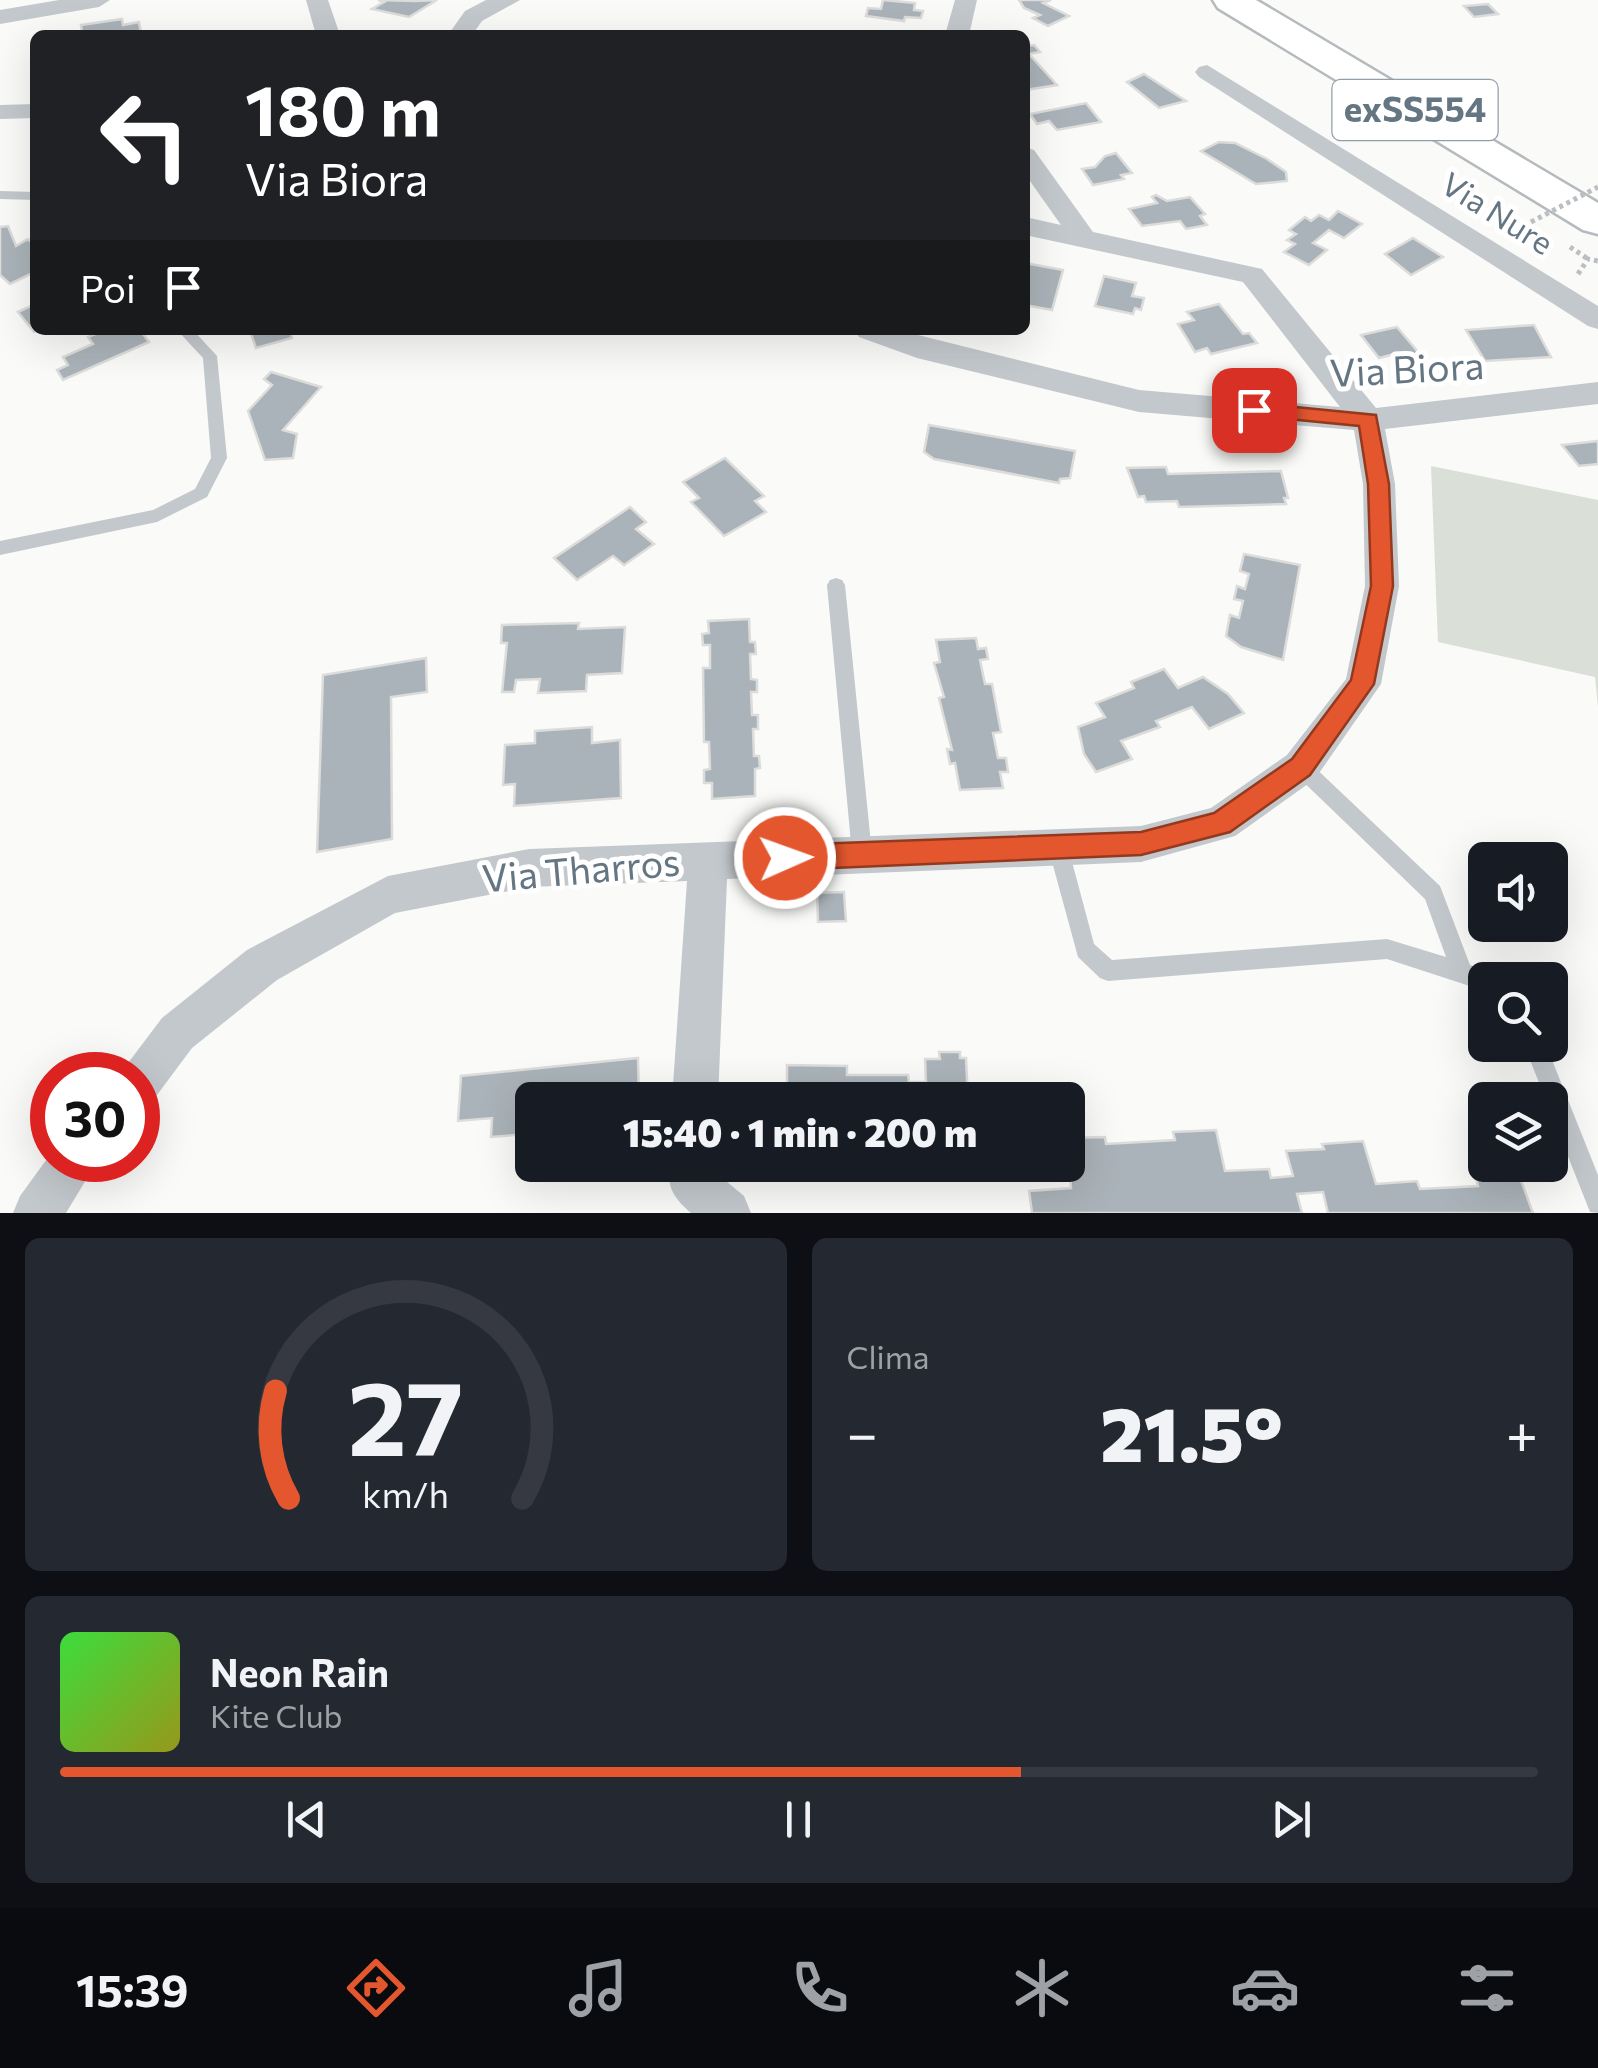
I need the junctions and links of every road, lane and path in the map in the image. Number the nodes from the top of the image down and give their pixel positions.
1 (99, 0) edge
2 (317, 0) edge
3 (508, 0) edge
4 (966, 0) edge
5 (1231, 0) edge
6 (1262, 0) edge
7 (0, 18) edge
8 (335, 30) edge
9 (462, 30) edge
10 (958, 30) edge
11 (1207, 72) dead end
12 (30, 111) edge
13 (0, 112) edge
14 (1030, 163) edge
15 (1598, 188) edge
16 (0, 195) edge
17 (30, 196) edge
18 (1598, 198) edge
19 (1531, 222) dead end
20 (1598, 222) edge
21 (1030, 227) edge
22 (1082, 236) junction
23 (1598, 319) edge
24 (189, 335) edge
25 (882, 335) edge
26 (1598, 393) edge
27 (1368, 420) junction
28 (0, 548) edge
29 (836, 585) dead end
30 (1301, 767) junction
31 (1058, 847) junction
32 (862, 854) junction
33 (708, 861) junction
34 (1462, 973) junction
35 (1468, 975) edge
36 (160, 1054) edge
37 (1542, 1062) edge
38 (697, 1082) edge
39 (60, 1182) edge
40 (691, 1182) edge
41 (1598, 1204) edge
42 (38, 1213) edge
43 (728, 1213) edge

1 - 7 street
2 - 8 street
3 - 9 street
4 - 10 street
5 - 20 main road, exSS554
6 - 18 main road, exSS554
11 - 23 street, Via Nure
12 - 13 street
14 - 22 street
15 - 19 path, bridge
16 - 17 lane
21 - 22 street
22 - 27 street
24 - 28 lane
25 - 27 street, Via Biora
26 - 27 street, Via Biora
27 - 30 street, Via Tharros
29 - 32 lane
30 - 31 street, Via Tharros
30 - 34 lane
31 - 32 street, Via Tharros
31 - 34 lane
32 - 33 street, Via Tharros
33 - 36 street, Via Tharros
33 - 38 street
34 - 35 lane
37 - 41 lane
39 - 42 street
40 - 43 street

